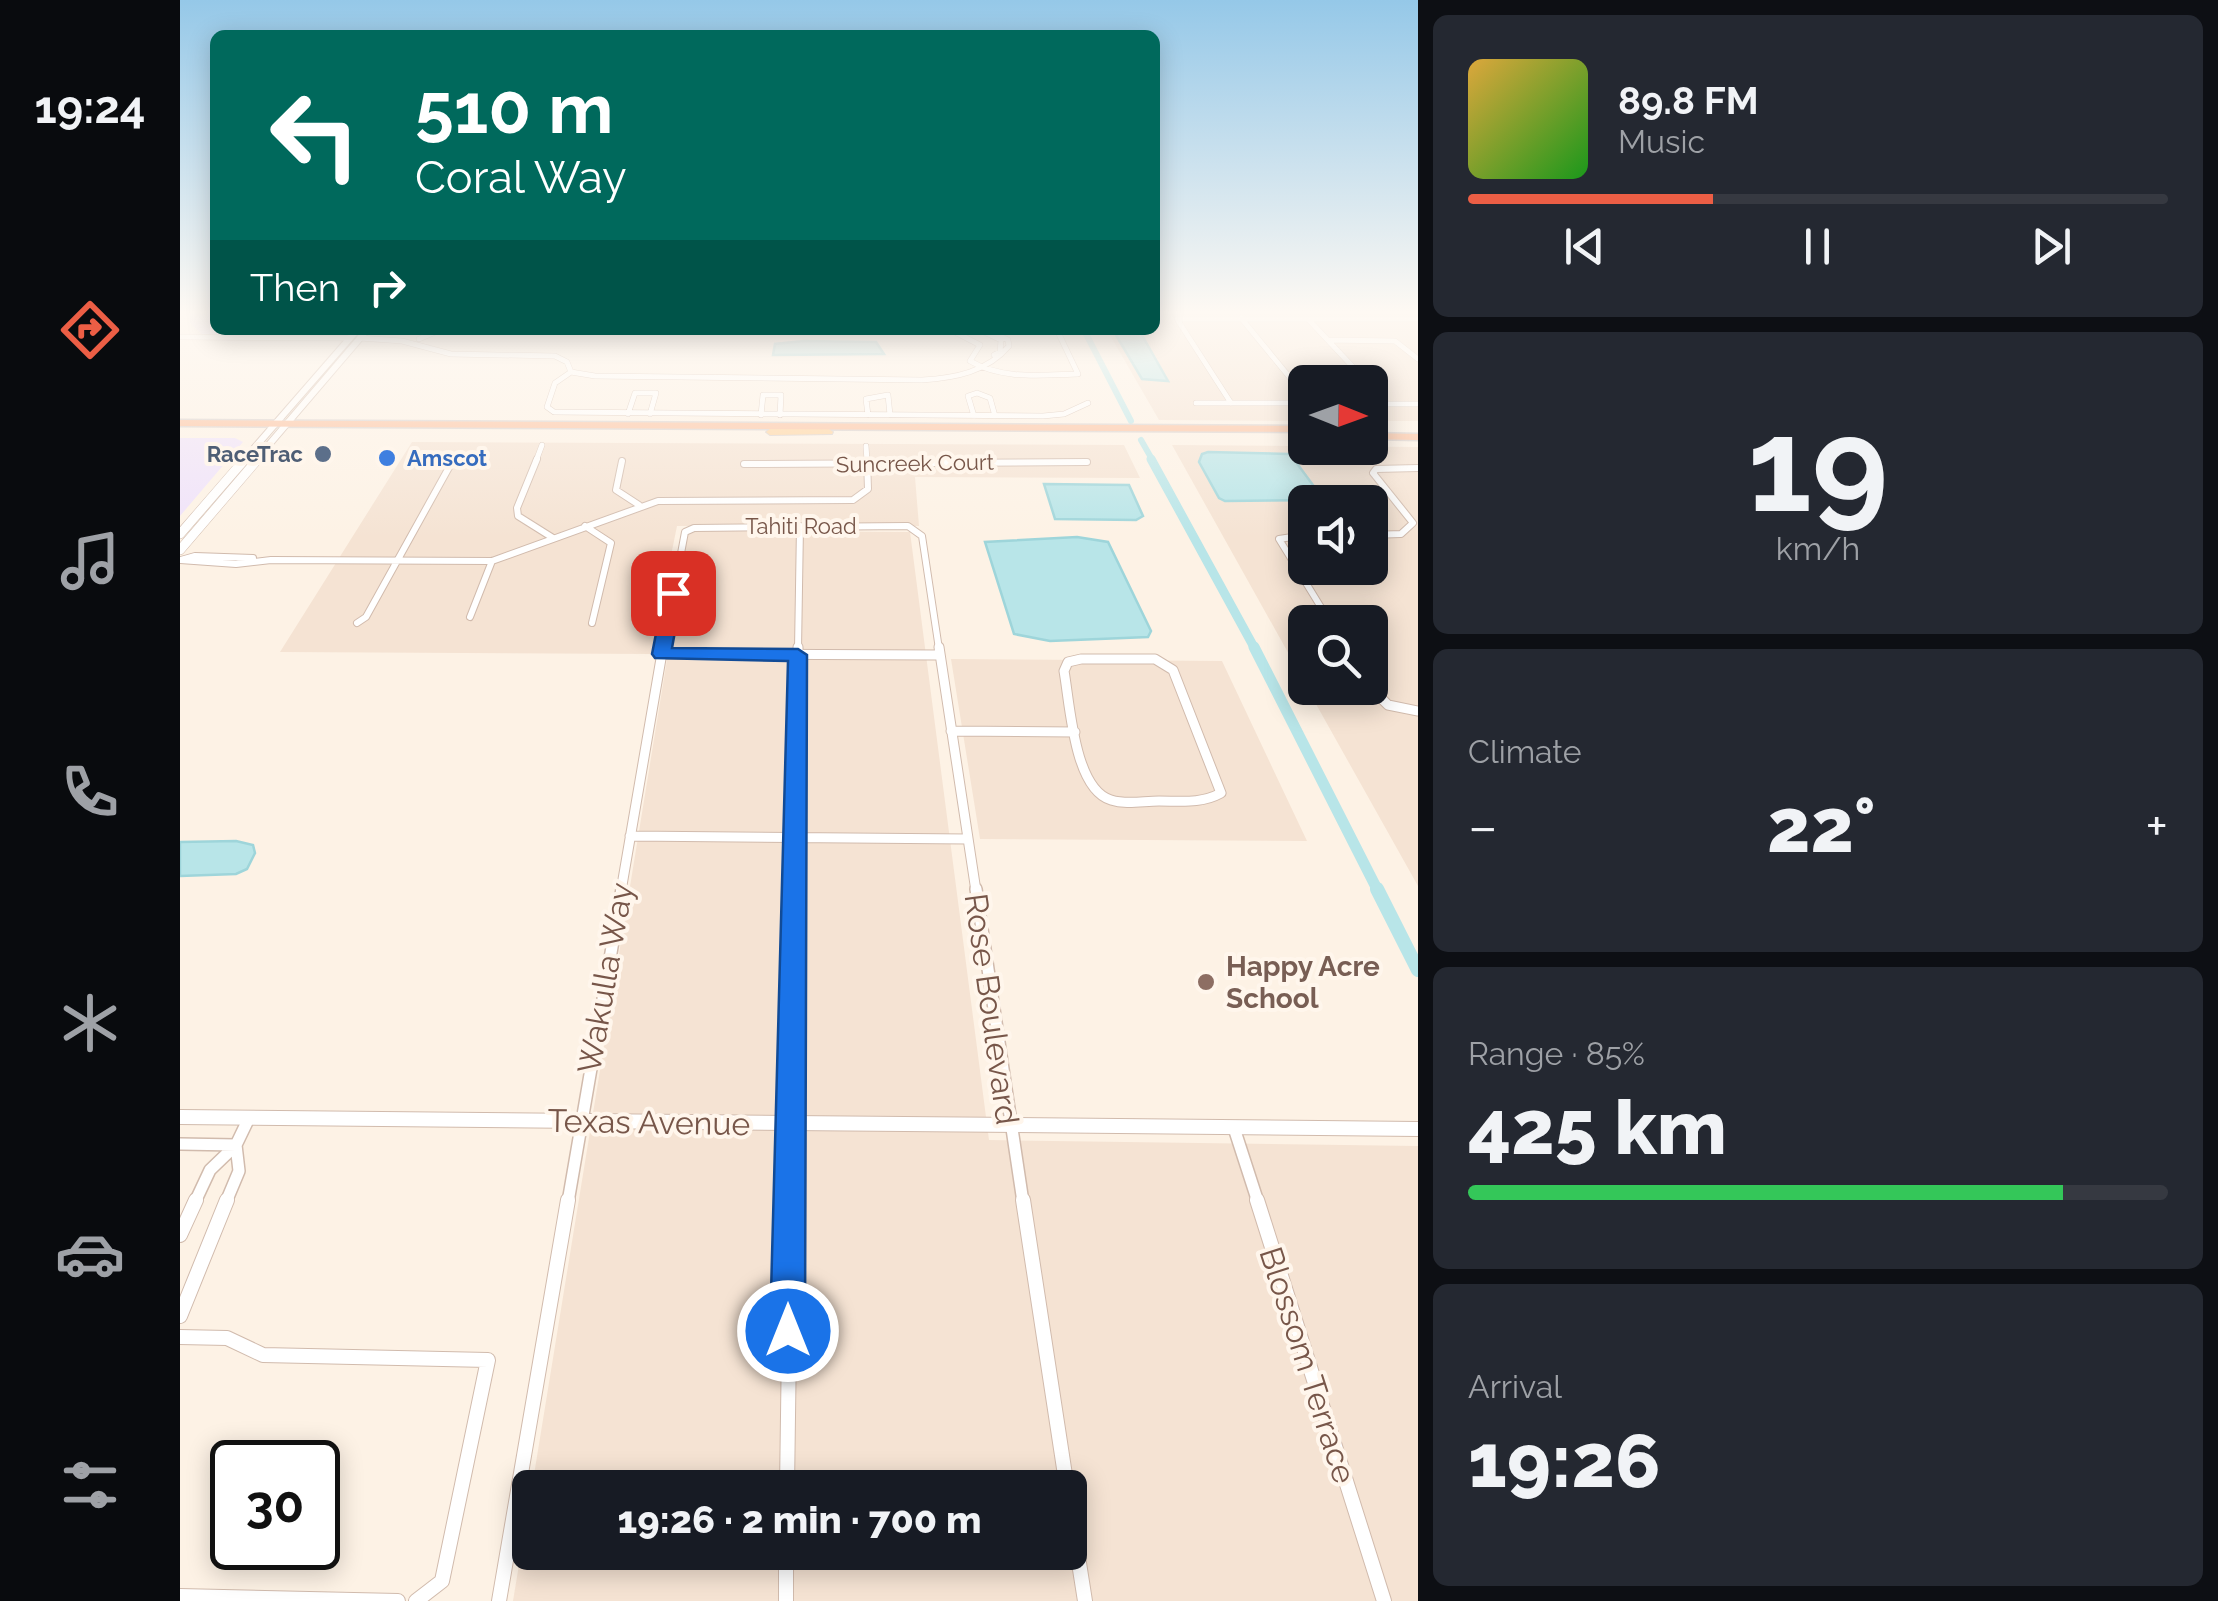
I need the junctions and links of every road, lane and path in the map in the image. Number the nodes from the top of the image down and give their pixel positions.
1 (308, 389) edge
2 (310, 389) edge
3 (554, 389) edge
4 (1221, 389) edge
5 (1288, 401) edge
6 (1088, 403) dead end
7 (1196, 403) dead end
8 (1231, 403) junction
9 (1388, 404) edge
10 (1418, 404) edge
11 (628, 414) junction
12 (650, 414) junction
13 (761, 415) junction
14 (780, 415) junction
15 (868, 415) junction
16 (890, 416) junction
17 (974, 416) junction
18 (995, 416) junction
19 (180, 426) edge
20 (860, 426) junction
21 (277, 427) junction
22 (770, 432) joint
23 (829, 432) junction
24 (1288, 433) edge
25 (1288, 433) edge
26 (1388, 433) edge
27 (1418, 434) edge
28 (542, 445) dead end
29 (866, 446) dead end
30 (622, 461) dead end
31 (866, 461) junction
32 (452, 462) dead end
33 (1087, 462) dead end
34 (744, 464) dead end
35 (1418, 468) edge
36 (1383, 485) edge
37 (1388, 492) edge
38 (639, 504) junction
39 (198, 511) junction
40 (585, 526) junction
41 (800, 526) junction
42 (918, 530) joint
43 (685, 532) joint
44 (180, 534) edge
45 (1388, 534) edge
46 (1288, 535) edge
47 (554, 538) junction
48 (180, 546) edge
49 (1288, 556) edge
50 (180, 560) edge
51 (397, 560) junction
52 (492, 562) junction
53 (470, 617) dead end
54 (357, 622) dead end
55 (592, 623) dead end
56 (662, 654) junction
57 (798, 655) junction
58 (939, 655) junction
59 (1386, 705) edge
60 (1418, 710) edge
61 (951, 731) junction
62 (1074, 732) junction
63 (630, 836) junction
64 (795, 837) junction
65 (968, 840) junction
66 (180, 1117) edge
67 (249, 1118) junction
68 (579, 1121) junction
69 (790, 1124) junction
70 (1009, 1126) junction
71 (1234, 1128) junction
72 (1418, 1130) edge
73 (180, 1144) edge
74 (236, 1145) junction
75 (180, 1235) edge
76 (180, 1316) edge
77 (180, 1337) edge
78 (786, 1470) edge
79 (1064, 1470) edge
80 (786, 1570) edge
81 (1080, 1570) edge
82 (180, 1596) edge
83 (398, 1601) edge
84 (416, 1601) edge
85 (499, 1601) edge
86 (786, 1601) edge
87 (1085, 1601) edge
88 (1384, 1601) edge

1 - 21 street
2 - 21 street
3 - 11 street
4 - 8 street
5 - 8 street
6 - 18 street
7 - 8 street
9 - 10 street
11 - 12 street
11 - 12 street
12 - 13 street
13 - 14 street
13 - 14 street
14 - 15 street
15 - 16 street
15 - 16 street
16 - 17 street
17 - 18 street
17 - 18 street
19 - 21 highway
20 - 21 highway
20 - 23 highway
20 - 24 highway
21 - 22 highway
21 - 39 street
21 - 48 street
22 - 23 main road
23 - 25 highway
26 - 27 highway
28 - 47 street
29 - 31 street
30 - 38 street
31 - 33 street, Suncreek Court
31 - 34 street, Suncreek Court
31 - 38 street
32 - 51 street
35 - 36 street
37 - 45 street
38 - 40 street
39 - 44 street
39 - 48 street
40 - 47 street
40 - 55 street
41 - 42 street, Tahiti Road
41 - 43 street, Tahiti Road
41 - 57 street
42 - 58 street, Rose Boulevard
43 - 56 street, Wakulla Way
46 - 49 street
47 - 52 street
50 - 51 street
51 - 52 street
51 - 54 street
52 - 53 street
56 - 57 street
56 - 63 street, Wakulla Way
57 - 58 street
57 - 64 street
58 - 61 street, Rose Boulevard
59 - 60 street
61 - 62 street
61 - 65 street, Rose Boulevard
62 - 62 street
63 - 64 street
63 - 68 street, Wakulla Way
64 - 65 street
64 - 69 street
65 - 70 street, Rose Boulevard
66 - 67 street, Texas Avenue
67 - 68 street, Texas Avenue
67 - 74 street
68 - 69 street, Texas Avenue
68 - 85 street, Wakulla Way
69 - 70 street, Texas Avenue
69 - 78 street
70 - 71 street, Texas Avenue
70 - 79 street, Rose Boulevard
71 - 72 street, Texas Avenue
71 - 88 street, Blossom Terrace
73 - 74 street
74 - 75 street
74 - 76 street
77 - 84 street
80 - 86 street
81 - 87 street
82 - 83 street

